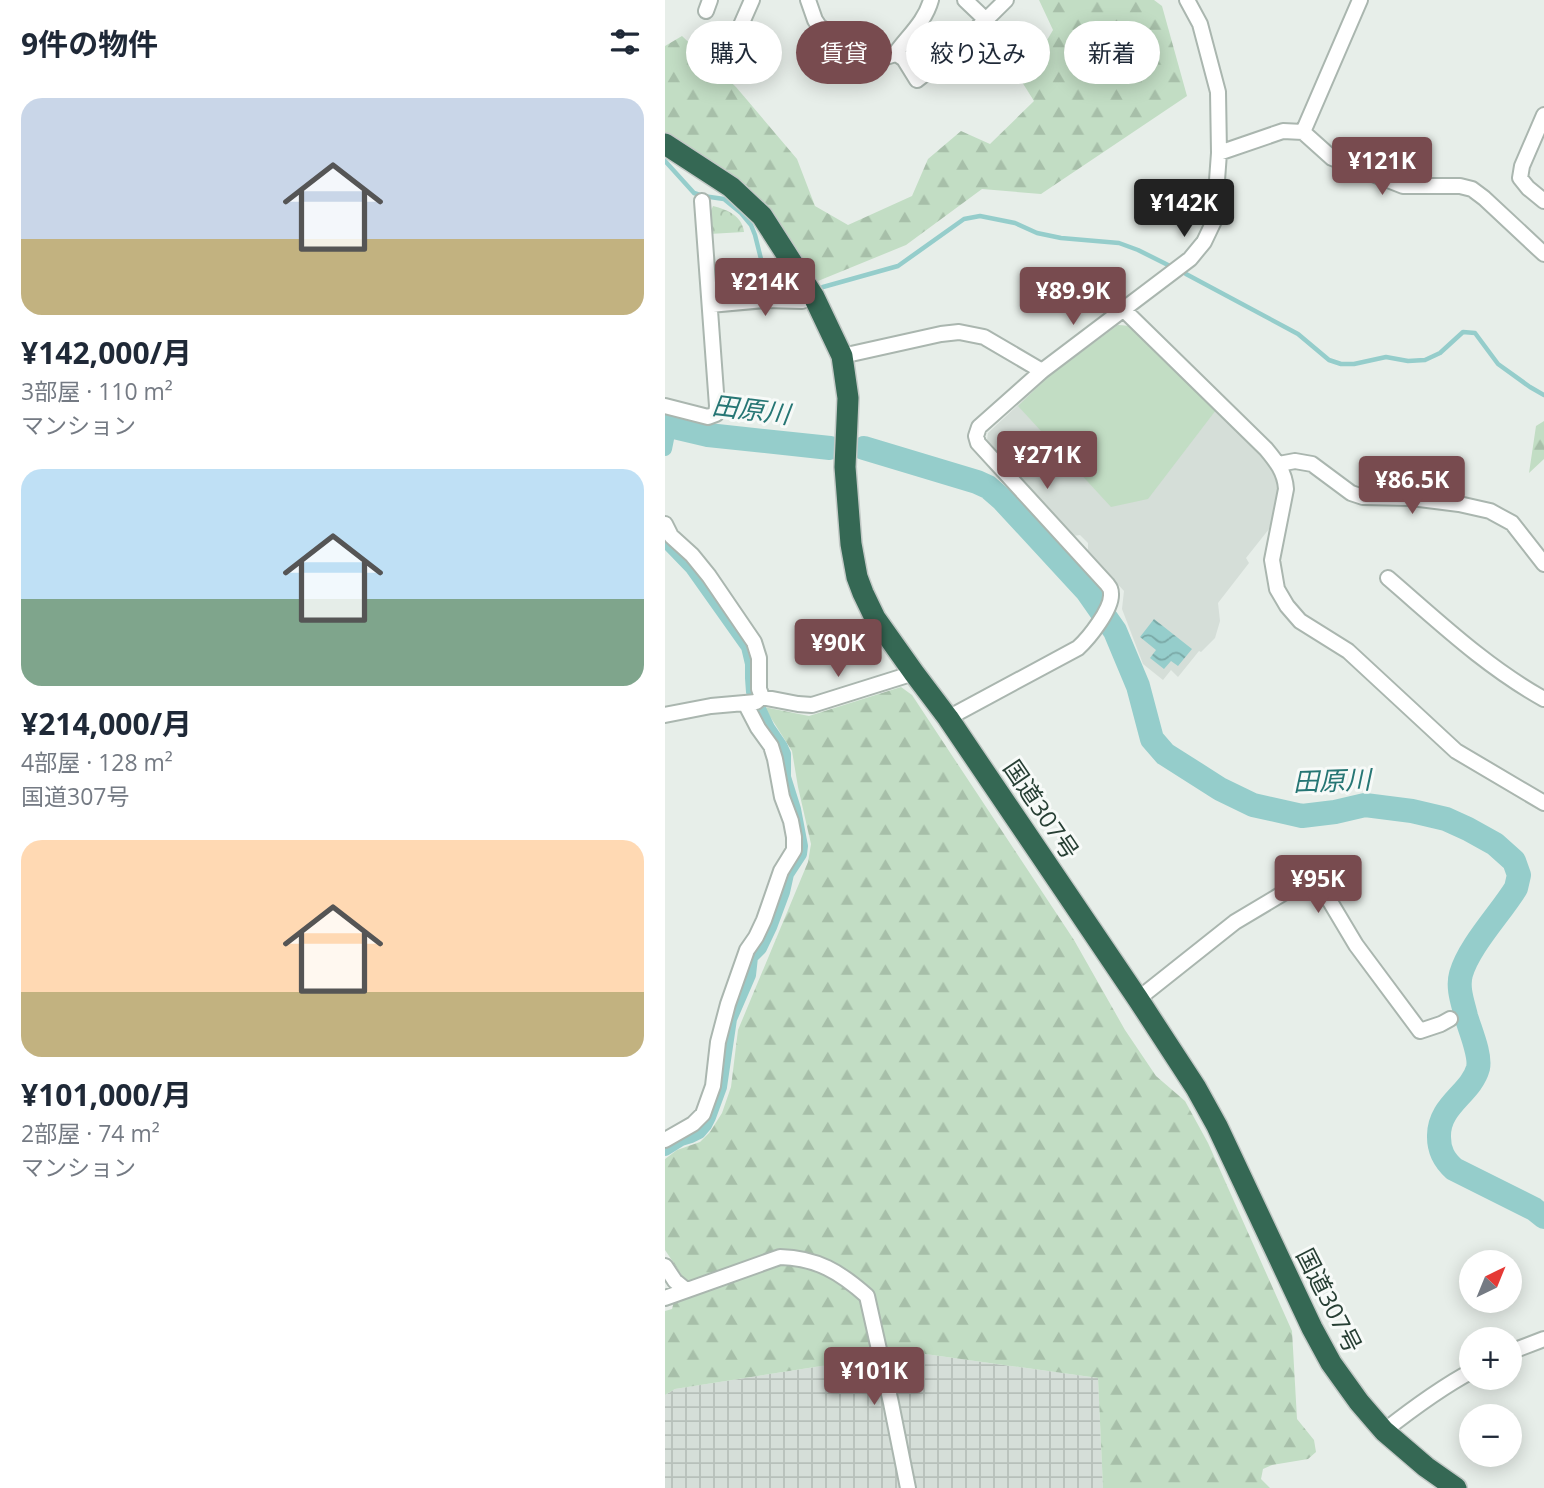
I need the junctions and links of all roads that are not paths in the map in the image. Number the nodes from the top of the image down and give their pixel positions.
1 (752, 0) edge
2 (808, 0) edge
3 (931, 0) edge
4 (965, 0) edge
5 (1006, 0) edge
6 (1187, 0) edge
7 (1360, 0) edge
8 (986, 20) junction
9 (743, 21) edge
10 (895, 54) junction
11 (1544, 115) edge
12 (1303, 132) junction
13 (665, 144) edge
14 (1219, 153) junction
15 (702, 201) dead end
16 (1544, 201) edge
17 (1544, 254) edge
18 (814, 297) junction
19 (710, 305) junction
20 (1124, 310) junction
21 (842, 356) junction
22 (1042, 371) junction
23 (665, 407) edge
24 (1279, 464) junction
25 (665, 524) edge
26 (1544, 564) edge
27 (1388, 578) dead end
28 (914, 673) junction
29 (762, 697) junction
30 (1544, 699) edge
31 (745, 703) junction
32 (665, 715) edge
33 (948, 718) junction
34 (1544, 803) edge
35 (1138, 999) junction
36 (1450, 1019) dead end
37 (665, 1140) edge
38 (665, 1266) edge
39 (686, 1290) junction
40 (665, 1298) edge
41 (1544, 1339) edge
42 (1522, 1347) edge
43 (1459, 1378) edge
44 (1384, 1431) junction
45 (908, 1488) edge
46 (1456, 1488) edge

1 - 9 street
2 - 10 street
3 - 10 street
4 - 8 street
5 - 8 street
6 - 14 street
7 - 12 street
8 - 10 street
11 - 16 street
12 - 14 street
12 - 17 street
13 - 18 highway, 国道307号
14 - 20 street
15 - 19 street
18 - 19 street
18 - 21 highway, 国道307号
19 - 23 street
20 - 22 street
20 - 24 street
21 - 22 street
21 - 28 highway, 国道307号
22 - 33 street
24 - 26 street
24 - 34 street
25 - 29 street
27 - 30 street
28 - 29 street
28 - 33 highway, 国道307号
29 - 31 street
31 - 32 street
31 - 37 street
33 - 35 highway, 国道307号
35 - 36 street
35 - 44 highway, 国道307号
38 - 39 street
39 - 40 street
39 - 45 street
41 - 42 street
43 - 44 street
44 - 46 highway, 国道307号

